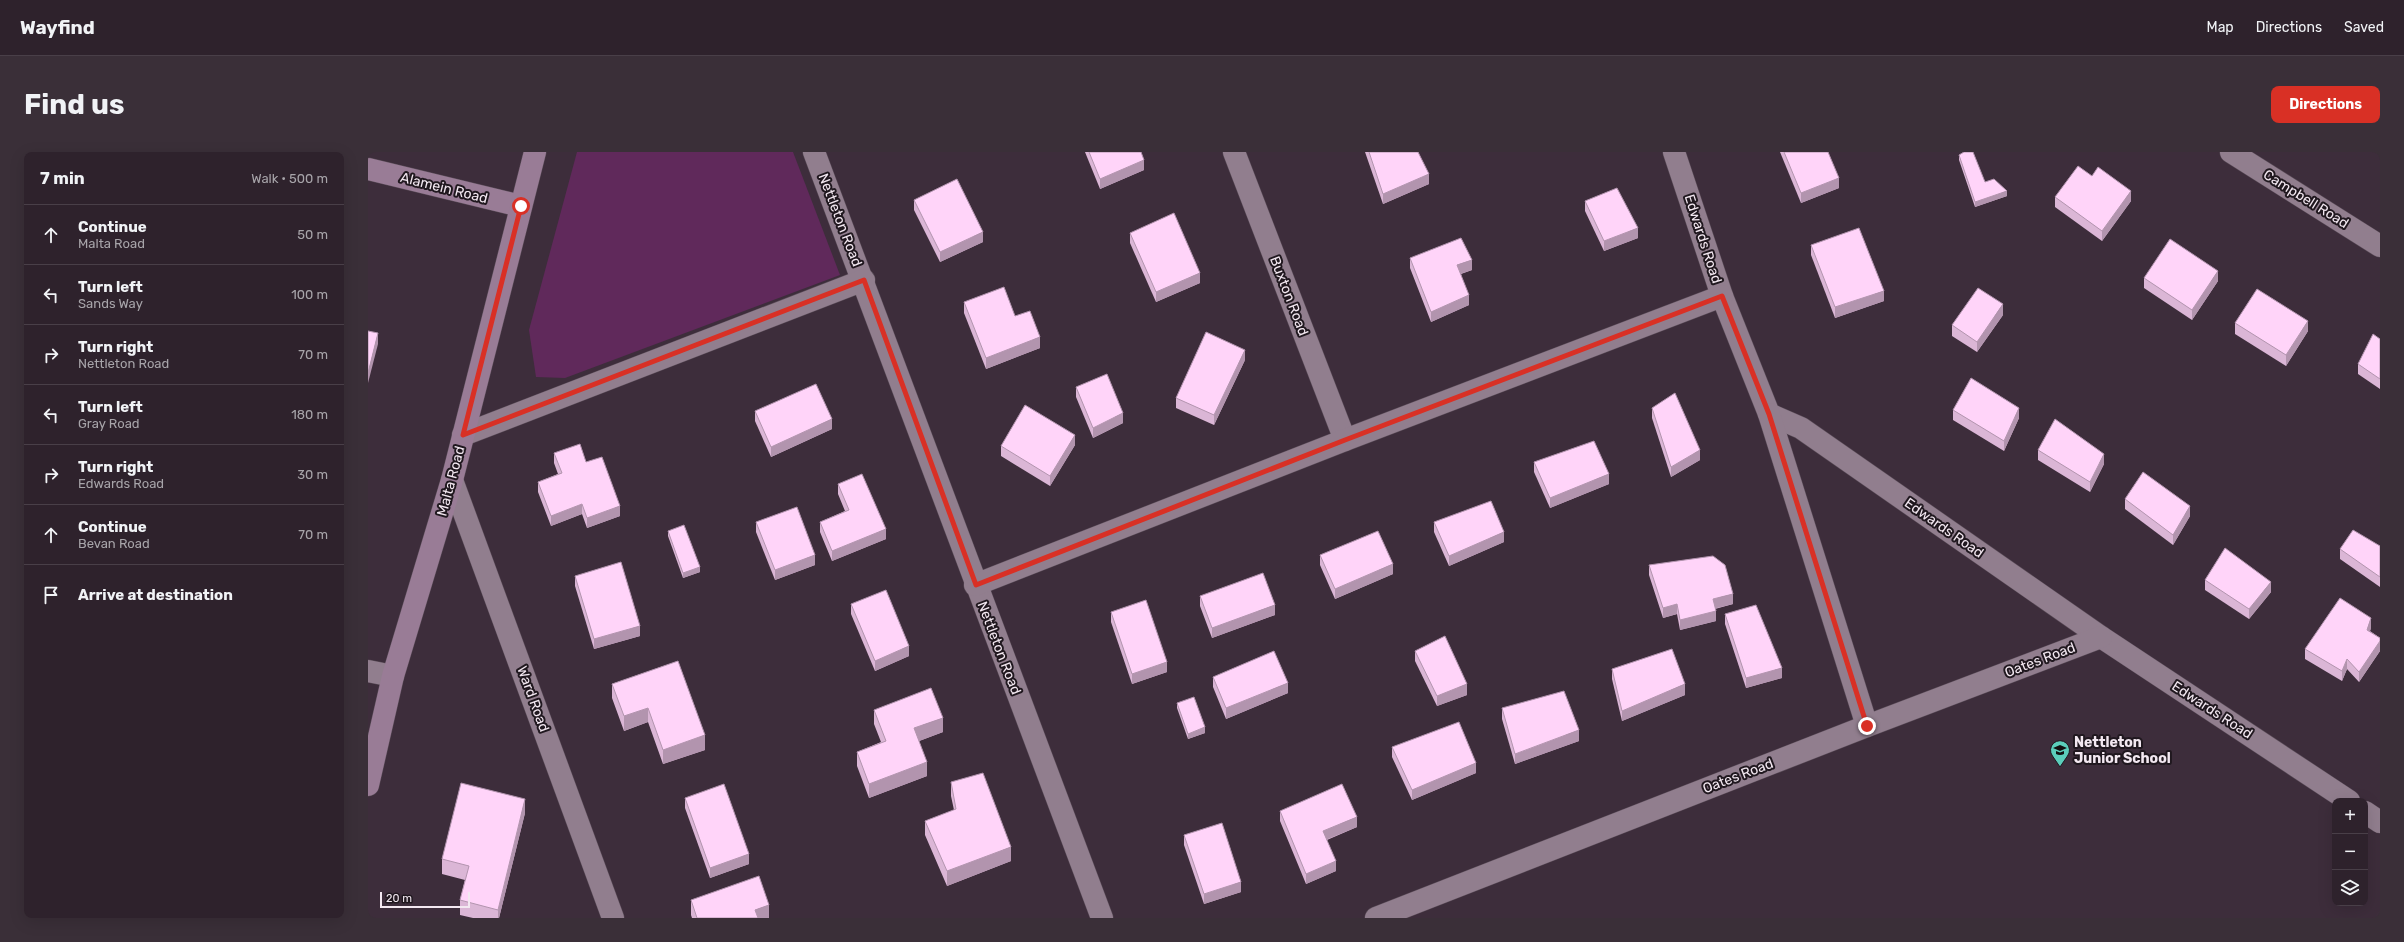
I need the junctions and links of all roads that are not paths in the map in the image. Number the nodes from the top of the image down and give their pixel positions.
1 (535, 152) edge
2 (814, 152) edge
3 (1234, 152) edge
4 (1674, 152) edge
5 (2231, 152) edge
6 (368, 169) edge
7 (521, 206) junction
8 (2380, 246) edge
9 (864, 280) junction
10 (1722, 296) junction
11 (1769, 414) junction
12 (463, 435) junction
13 (1345, 440) junction
14 (452, 480) junction
15 (976, 585) junction
16 (2101, 637) junction
17 (368, 671) edge
18 (393, 676) junction
19 (1867, 726) junction
20 (368, 786) edge
21 (2343, 798) edge
22 (613, 918) edge
23 (1102, 918) edge
24 (1376, 918) edge

1 - 7 street, Malta Road
2 - 9 street, Nettleton Road
3 - 13 street, Buxton Road
4 - 10 street, Edwards Road
5 - 8 street, Campbell Road
6 - 7 street, Alamein Road
7 - 12 street, Malta Road
9 - 12 street
9 - 15 street, Nettleton Road
10 - 11 street, Edwards Road
10 - 13 street
11 - 16 street, Edwards Road
11 - 19 street
12 - 14 street, Malta Road
13 - 15 street
14 - 18 street, Malta Road
14 - 22 street, Ward Road
15 - 23 street, Nettleton Road
16 - 19 street, Oates Road
16 - 21 street, Edwards Road
17 - 18 street
18 - 20 street, Malta Road
19 - 24 street, Oates Road

